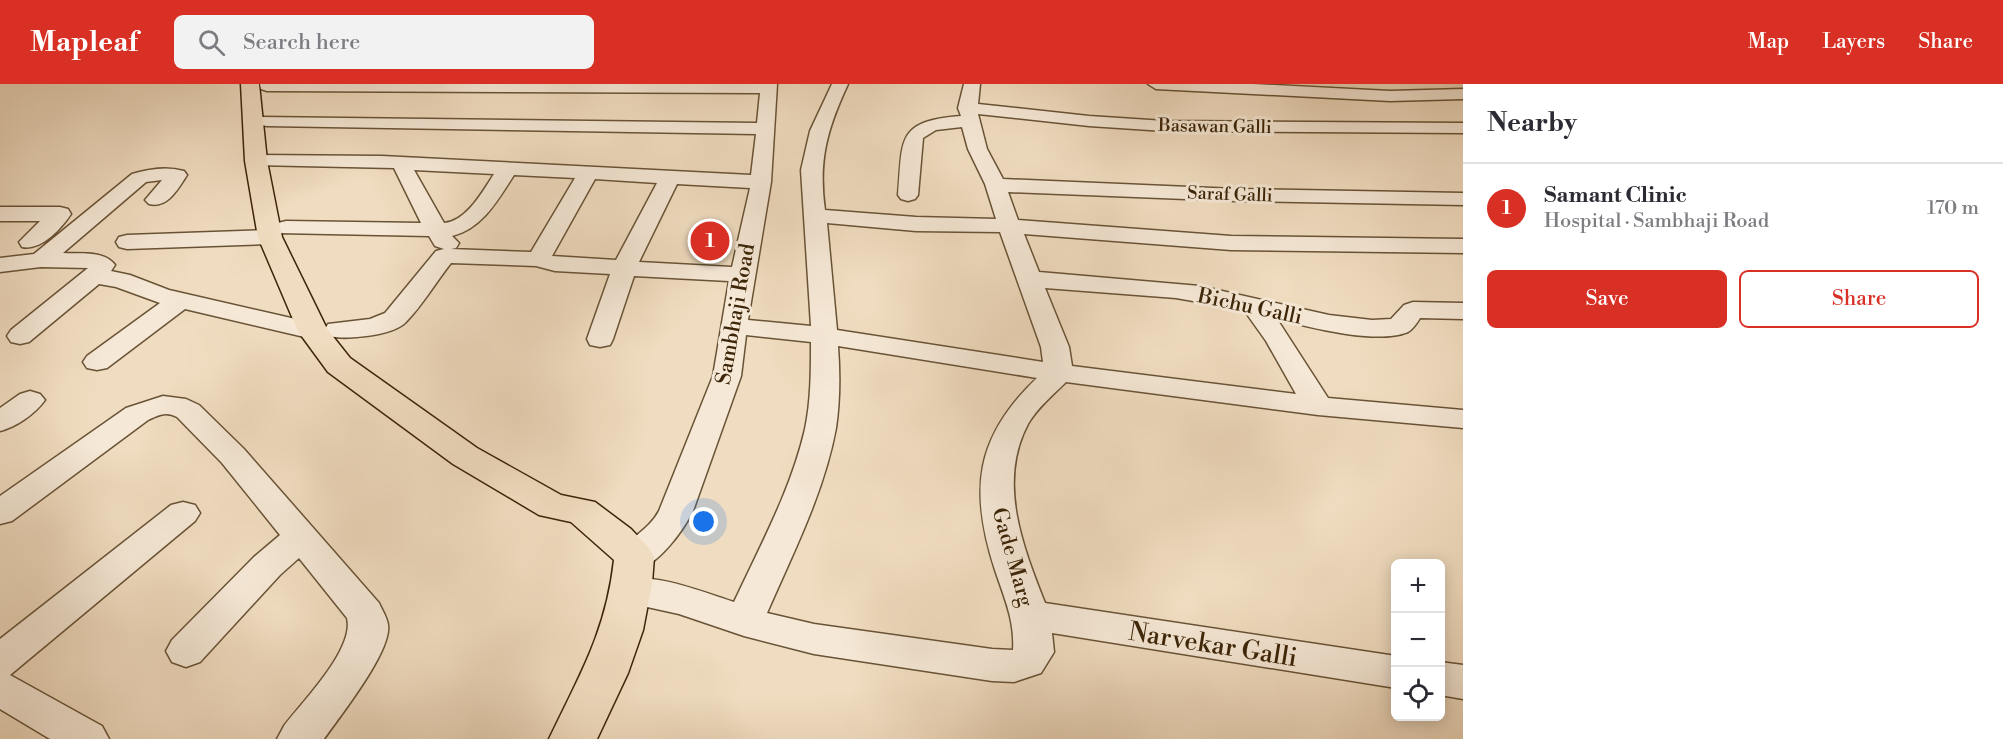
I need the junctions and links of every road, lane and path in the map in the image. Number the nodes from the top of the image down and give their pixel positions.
1 (345, 84) edge
2 (840, 84) edge
3 (1156, 84) edge
4 (261, 85) edge
5 (439, 85) edge
6 (769, 86) edge
7 (1357, 94) junction
8 (1463, 94) edge
9 (970, 104) edge
10 (267, 121) junction
11 (406, 122) junction
12 (1403, 127) junction
13 (367, 128) junction
14 (1463, 128) edge
15 (765, 129) junction
16 (482, 137) dead end
17 (264, 160) junction
18 (392, 163) junction
19 (508, 168) junction
20 (588, 173) junction
21 (670, 177) junction
22 (761, 182) junction
23 (998, 185) junction
24 (909, 195) dead end
25 (1463, 199) edge
26 (156, 200) dead end
27 (123, 212) dead end
28 (0, 214) edge
29 (815, 216) junction
30 (1009, 226) junction
31 (438, 230) junction
32 (278, 233) junction
33 (127, 242) dead end
34 (1463, 246) edge
35 (541, 254) junction
36 (41, 260) junction
37 (72, 260) junction
38 (3, 265) edge
39 (625, 267) junction
40 (742, 275) junction
41 (94, 276) junction
42 (1029, 279) junction
43 (180, 301) junction
44 (1254, 306) junction
45 (1463, 311) edge
46 (734, 326) junction
47 (325, 331) junction
48 (20, 336) dead end
49 (826, 336) junction
50 (600, 339) dead end
51 (97, 362) dead end
52 (1059, 373) junction
53 (30, 400) dead end
54 (1318, 406) junction
55 (1463, 419) edge
56 (0, 422) edge
57 (0, 513) edge
58 (183, 513) dead end
59 (301, 537) junction
60 (634, 574) junction
61 (1030, 615) junction
62 (744, 621) junction
63 (186, 651) dead end
64 (0, 662) edge
65 (1391, 671) edge
66 (1445, 679) edge
67 (1463, 682) edge
68 (0, 688) edge
69 (87, 739) edge
70 (299, 739) edge
71 (573, 739) edge

1 - 4 street
1 - 5 street
2 - 29 street
3 - 7 street
4 - 10 main road
4 - 17 main road
5 - 6 street
5 - 11 street
6 - 15 street, Sambhaji Road
7 - 8 street
7 - 12 street
9 - 12 street, Basawan Galli
9 - 23 street
9 - 24 street, Basawan Galli
10 - 13 street
10 - 17 main road
11 - 13 street
11 - 15 street
12 - 14 street, Basawan Galli
13 - 16 street
13 - 18 street
15 - 22 street, Sambhaji Road
17 - 18 street
17 - 32 main road
18 - 19 street
18 - 31 street
19 - 20 street
19 - 31 street
20 - 21 street
20 - 35 street
21 - 22 street
21 - 39 street
22 - 40 street, Sambhaji Road
23 - 25 street, Saraf Galli
23 - 30 street
26 - 36 street
27 - 37 street
28 - 38 street
29 - 30 street
29 - 49 street
30 - 34 street
30 - 42 street
31 - 32 street
31 - 35 street
32 - 33 street
32 - 47 main road
35 - 39 street
35 - 47 street
36 - 37 street
36 - 38 street
37 - 41 street
39 - 40 street
39 - 50 street
40 - 46 street, Sambhaji Road
41 - 43 street
41 - 48 street
42 - 44 street, Bichu Galli
42 - 52 street
43 - 47 street
43 - 51 street
44 - 45 street, Bichu Galli
44 - 54 street
46 - 49 street
46 - 60 street, Sambhaji Road
47 - 60 main road
49 - 52 street
49 - 62 street
52 - 54 street
52 - 61 street, Gade Marg
53 - 56 street
54 - 55 street
57 - 59 street
58 - 64 street
59 - 63 street
59 - 70 street
60 - 62 street, Gade Marg
60 - 71 main road
61 - 62 street, Gade Marg
61 - 65 street, Narvekar Galli
66 - 67 street
68 - 69 street

